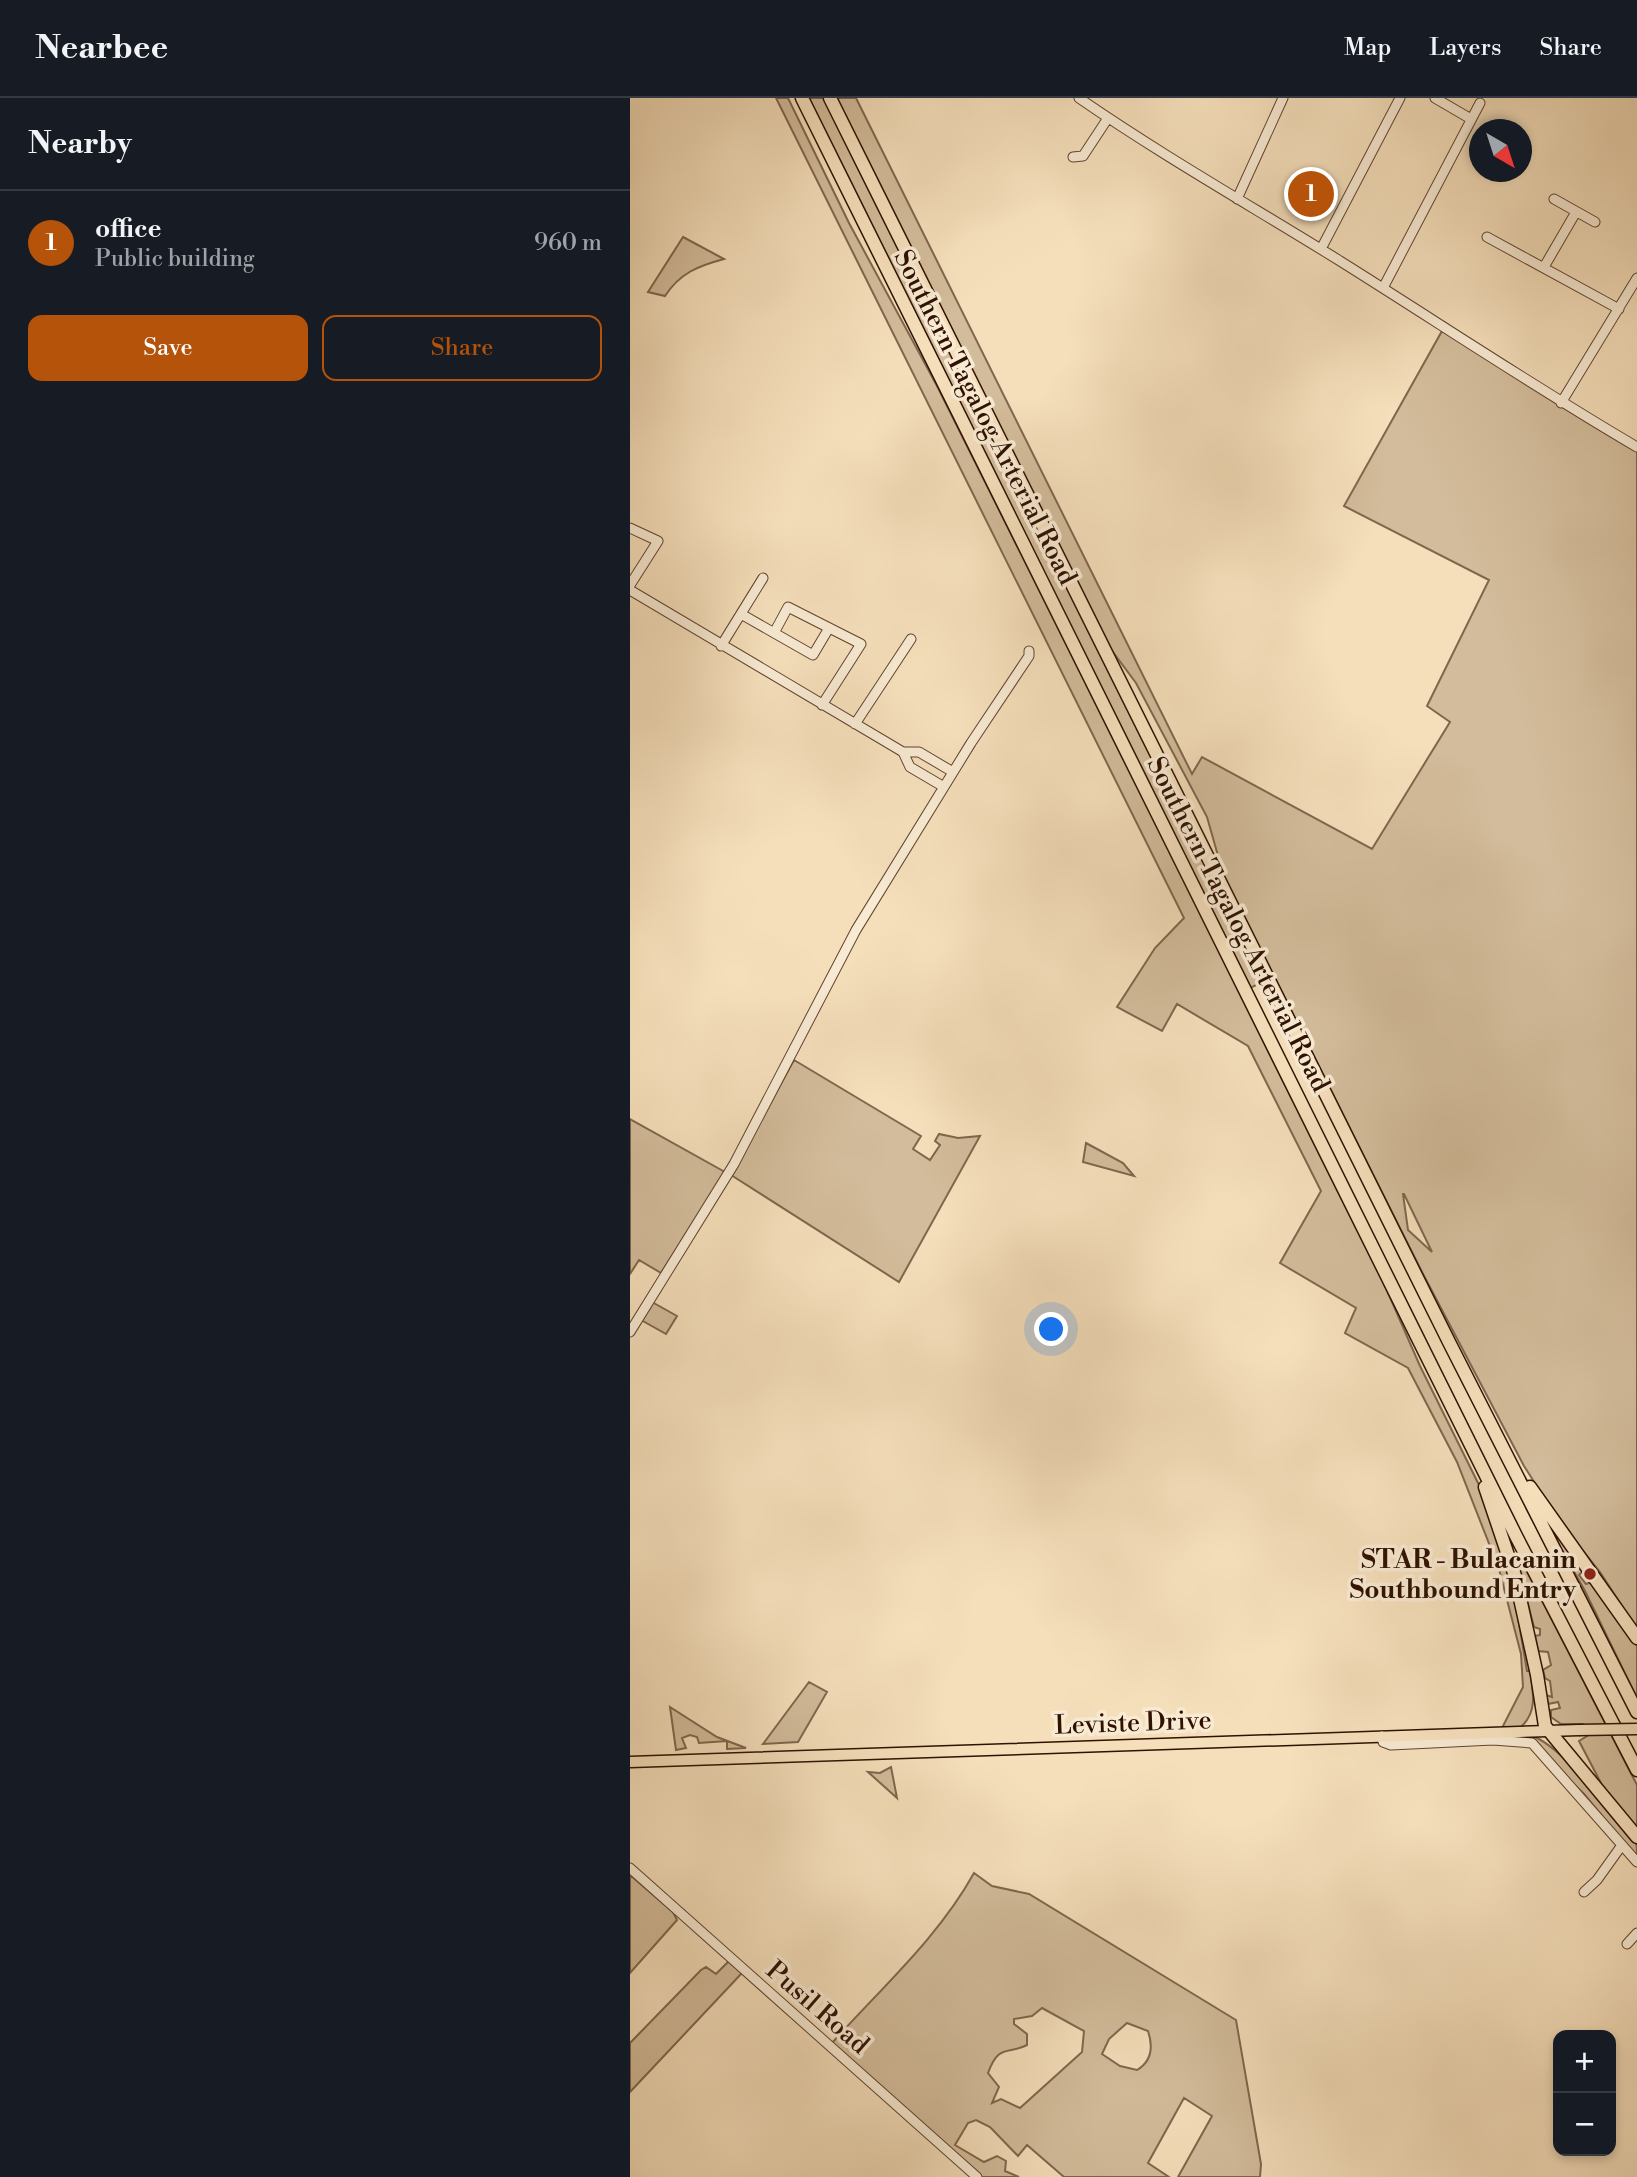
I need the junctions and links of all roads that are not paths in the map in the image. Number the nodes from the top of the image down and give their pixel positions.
1 (795, 98) edge
2 (802, 98) edge
3 (830, 98) edge
4 (1079, 98) edge
5 (1283, 98) edge
6 (1400, 98) edge
7 (1435, 98) edge
8 (1094, 102) edge
9 (1480, 103) dead end
10 (1108, 118) junction
11 (1471, 119) joint
12 (1469, 123) edge
13 (1073, 158) dead end
14 (1237, 199) junction
15 (1554, 199) dead end
16 (1576, 212) junction
17 (1595, 222) dead end
18 (1488, 237) dead end
19 (1321, 249) junction
20 (1544, 267) junction
21 (1637, 278) edge
22 (1383, 288) junction
23 (900, 297) junction
24 (1619, 309) junction
25 (1561, 403) junction
26 (1637, 447) edge
27 (630, 528) edge
28 (763, 578) dead end
29 (630, 588) edge
30 (741, 614) junction
31 (829, 628) junction
32 (774, 633) junction
33 (911, 639) dead end
34 (721, 646) junction
35 (1029, 651) dead end
36 (822, 705) junction
37 (855, 724) junction
38 (902, 752) junction
39 (953, 772) junction
40 (944, 787) junction
41 (630, 1332) edge
42 (1447, 1394) junction
43 (1486, 1415) junction
44 (1637, 1638) edge
45 (1637, 1712) edge
46 (1637, 1728) edge
47 (1547, 1731) junction
48 (1382, 1736) junction
49 (630, 1762) edge
50 (1637, 1770) edge
51 (1637, 1837) edge
52 (1622, 1845) junction
53 (1637, 1862) edge
54 (630, 1868) edge
55 (1584, 1892) dead end
56 (1637, 1933) edge
57 (1627, 1944) dead end
58 (965, 2173) edge
59 (977, 2177) edge

1 - 23 highway
2 - 23 highway, Southern Tagalog Arterial Road
3 - 43 highway, Southern Tagalog Arterial Road
4 - 8 street
5 - 14 street
6 - 19 street
7 - 11 street
8 - 10 street
9 - 11 street
10 - 13 street
10 - 14 street
12 - 22 street
14 - 19 street
15 - 16 street
16 - 17 street
16 - 20 street
18 - 20 street
19 - 22 street
20 - 24 street
21 - 24 street
22 - 25 street
23 - 42 highway, Southern Tagalog Arterial Road
24 - 25 street
25 - 26 street
27 - 29 street
28 - 30 street
29 - 34 street
30 - 32 street
30 - 34 street
31 - 32 street
31 - 32 street
31 - 36 street
33 - 37 street
34 - 36 street
35 - 39 street
36 - 37 street
37 - 38 street
38 - 39 street
38 - 40 street
39 - 40 street
40 - 41 street
42 - 47 highway
42 - 50 highway, Southern Tagalog Arterial Road
43 - 44 highway
43 - 45 highway, Southern Tagalog Arterial Road
46 - 47 main road, Leviste Drive, bridge
47 - 48 main road, Leviste Drive
47 - 51 highway
48 - 49 main road, Leviste Drive
48 - 52 street
52 - 53 street
52 - 55 street
54 - 58 street, Pusil Road
56 - 57 street
58 - 59 street, Pusil Road

